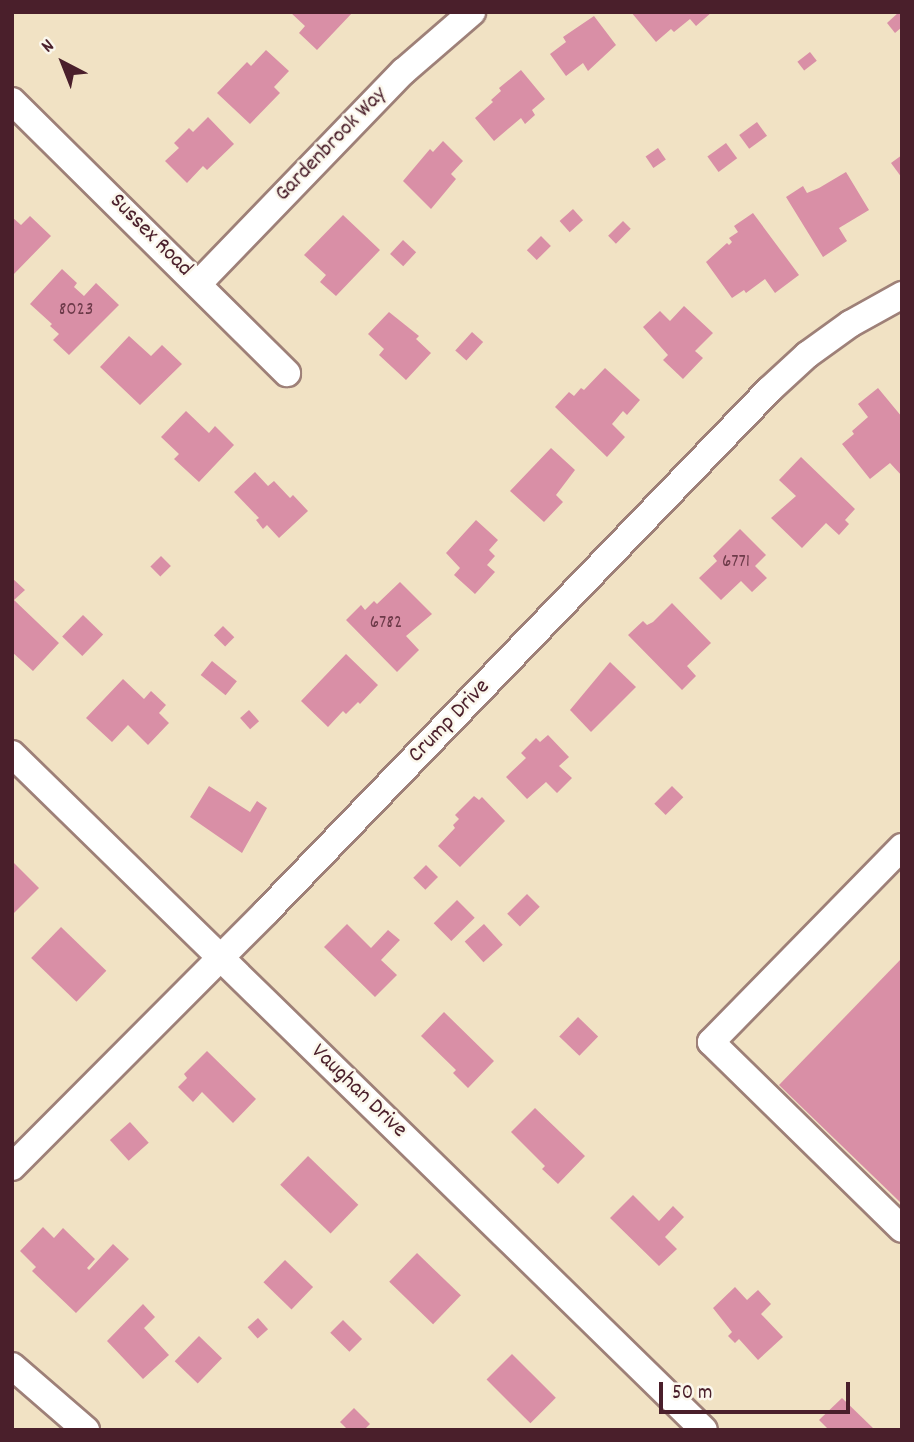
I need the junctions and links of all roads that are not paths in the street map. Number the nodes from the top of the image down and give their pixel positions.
1 (472, 12) edge
2 (12, 101) edge
3 (198, 284) junction
4 (902, 295) edge
5 (287, 373) dead end
6 (12, 754) edge
7 (902, 847) edge
8 (219, 958) junction
9 (12, 1167) edge
10 (902, 1229) edge
11 (12, 1366) edge
12 (86, 1430) edge
13 (704, 1430) edge

1 - 3 street, Gardenbrook Way
2 - 3 street, Sussex Road
3 - 5 street, Sussex Road
4 - 8 street, Crump Drive
6 - 8 street, Vaughan Drive
7 - 10 street
8 - 9 street, Crump Drive
8 - 13 street, Vaughan Drive
11 - 12 street

